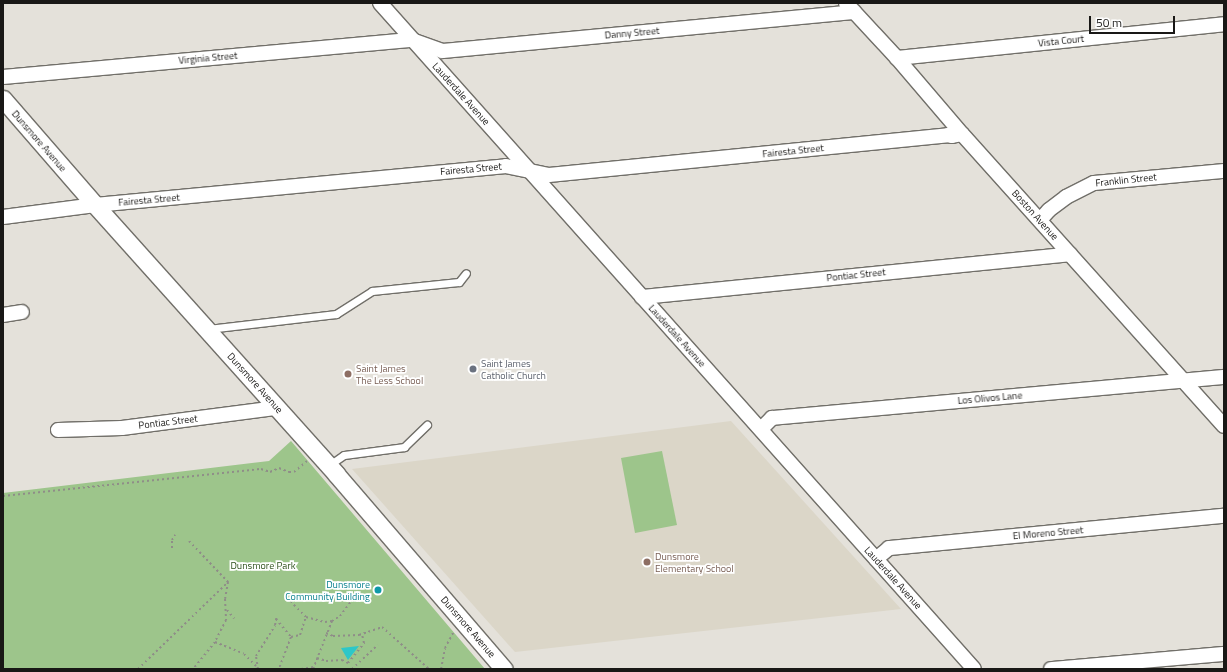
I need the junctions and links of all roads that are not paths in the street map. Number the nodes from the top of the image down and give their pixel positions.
1 (380, 3) edge
2 (850, 8) edge
3 (1224, 24) edge
4 (412, 40) junction
5 (897, 58) junction
6 (3, 77) edge
7 (3, 99) edge
8 (962, 134) junction
9 (529, 169) junction
10 (1224, 170) edge
11 (95, 205) junction
12 (3, 217) edge
13 (1040, 220) junction
14 (1070, 254) junction
15 (466, 273) dead end
16 (642, 297) junction
17 (22, 312) dead end
18 (3, 315) edge
19 (207, 329) junction
20 (1224, 377) edge
21 (1184, 380) junction
22 (277, 408) junction
23 (426, 425) dead end
24 (1224, 426) edge
25 (761, 429) junction
26 (58, 430) dead end
27 (328, 466) junction
28 (1224, 516) edge
29 (876, 559) junction
30 (1224, 654) edge
31 (504, 669) edge
32 (974, 669) edge
33 (1050, 669) edge

1 - 4 street, Lauderdale Avenue
2 - 4 street, Danny Street
2 - 5 street, Boston Avenue
3 - 5 street, Vista Court
4 - 6 street, Virginia Street
4 - 9 street, Lauderdale Avenue
5 - 8 street, Boston Avenue
7 - 11 street, Dunsmore Avenue
8 - 9 street, Fairesta Street
8 - 13 street, Boston Avenue
9 - 11 street, Fairesta Street
9 - 16 street, Lauderdale Avenue
10 - 13 street, Franklin Street
11 - 12 street, Fairesta Street
11 - 19 street, Dunsmore Avenue
13 - 14 street, Boston Avenue
14 - 16 street, Pontiac Street
14 - 21 street, Boston Avenue
15 - 19 lane
16 - 25 street, Lauderdale Avenue
17 - 18 street
19 - 22 street, Dunsmore Avenue
20 - 21 street, Los Olivos Lane
21 - 24 street, Boston Avenue
21 - 25 street, Los Olivos Lane
22 - 26 street, Pontiac Street
22 - 27 street, Dunsmore Avenue
23 - 27 lane
25 - 29 street, Lauderdale Avenue
27 - 31 street, Dunsmore Avenue
28 - 29 street, El Moreno Street
29 - 32 street, Lauderdale Avenue
30 - 33 street

